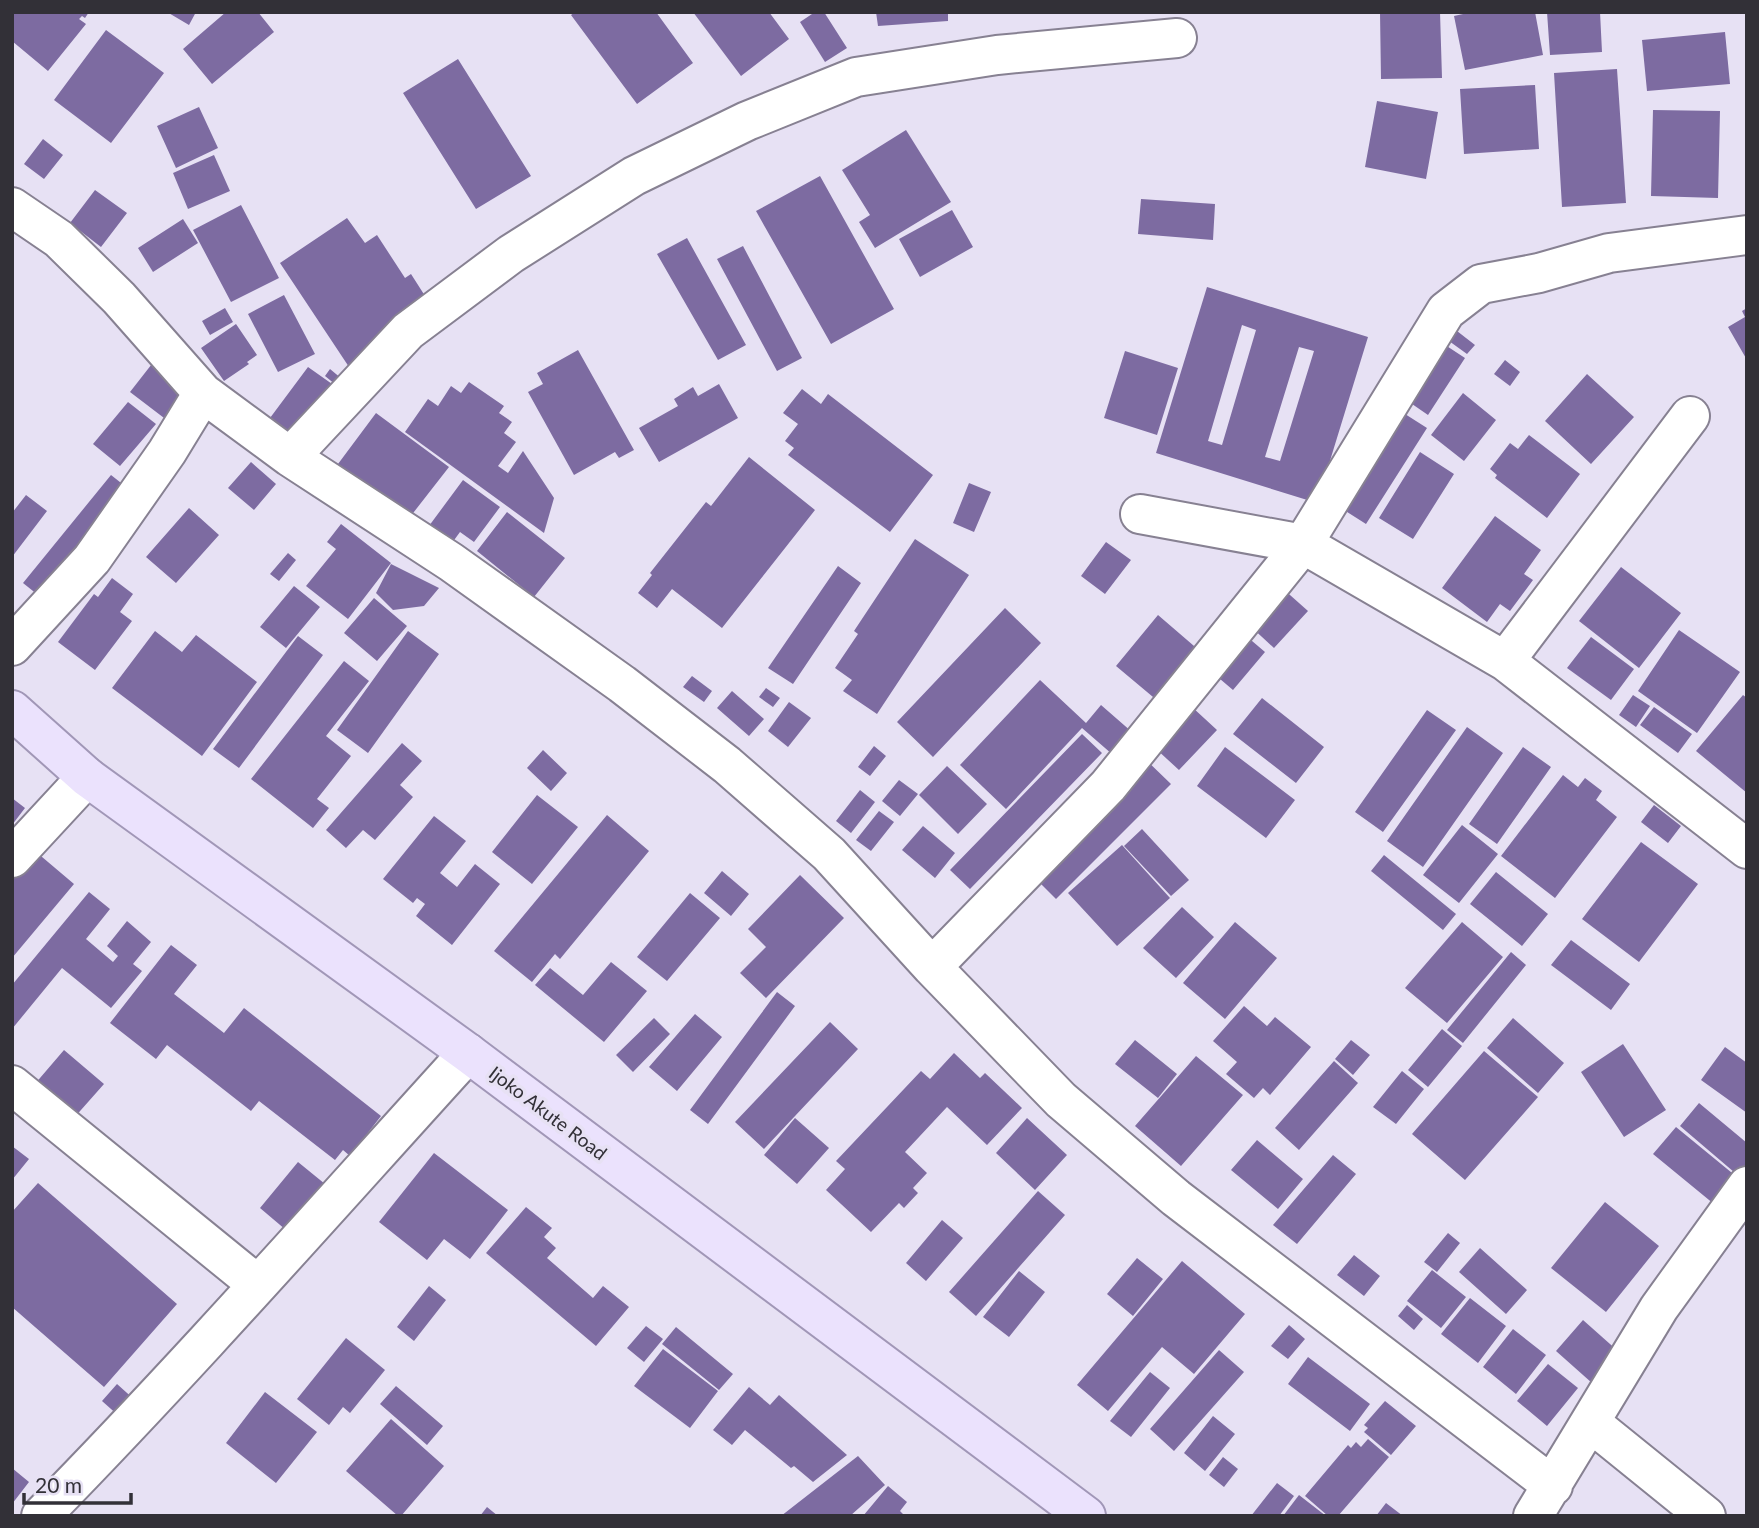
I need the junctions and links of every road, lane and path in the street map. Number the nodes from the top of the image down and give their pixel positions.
1 (1177, 38) dead end
2 (12, 207) edge
3 (1747, 235) edge
4 (203, 393) junction
5 (1689, 416) dead end
6 (290, 457) junction
7 (1140, 514) dead end
8 (1303, 544) junction
9 (12, 646) edge
10 (1505, 661) junction
11 (12, 709) edge
12 (87, 777) junction
13 (1743, 839) edge
14 (12, 858) edge
15 (932, 967) junction
16 (468, 1053) junction
17 (12, 1085) edge
18 (1747, 1186) edge
19 (258, 1285) junction
20 (1591, 1423) junction
21 (1543, 1501) edge
22 (41, 1516) edge
23 (1086, 1516) edge
24 (1706, 1516) edge

1 - 6 street
2 - 4 street
3 - 8 street
4 - 6 street
4 - 9 street
5 - 10 street
6 - 15 street
7 - 8 street
8 - 10 street
8 - 15 street
10 - 13 street
11 - 12 main road, Ijoko Akute Road
12 - 14 street
12 - 16 main road, Ijoko Akute Road
15 - 21 street
16 - 19 street
16 - 23 main road, Ijoko Akute Road
17 - 19 street
18 - 20 street
19 - 22 street
20 - 21 street
20 - 24 street

